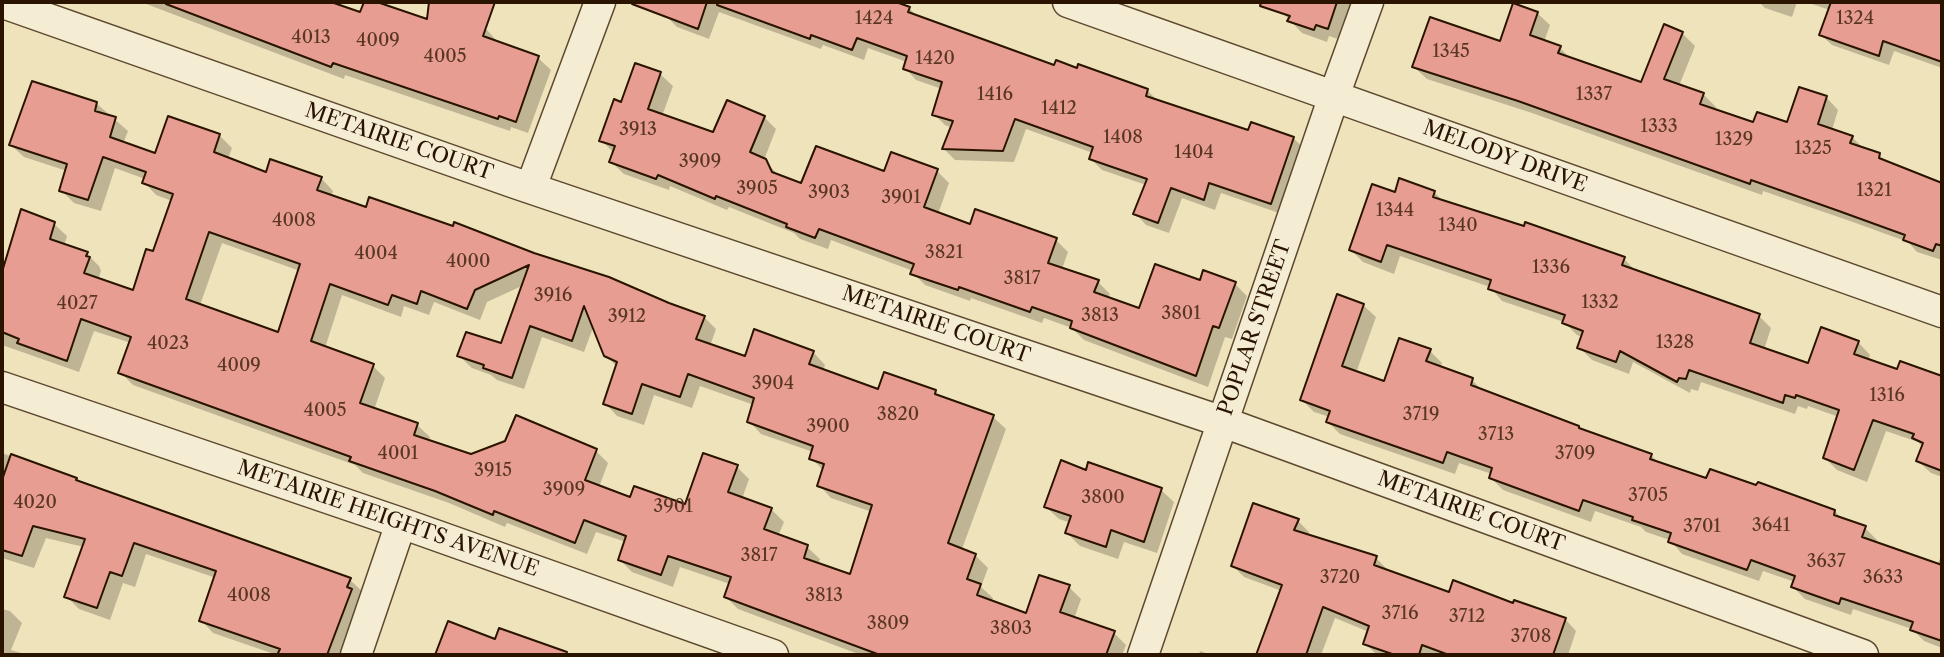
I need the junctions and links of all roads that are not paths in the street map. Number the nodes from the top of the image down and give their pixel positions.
1 (600, 2) edge
2 (1068, 2) edge
3 (1368, 2) edge
4 (6, 4) dead end
5 (1334, 96) junction
6 (531, 187) junction
7 (1942, 312) edge
8 (2, 387) edge
9 (1223, 422) junction
10 (401, 523) junction
11 (356, 655) edge
12 (773, 655) edge
13 (1143, 655) edge
14 (1863, 655) edge

1 - 6 street
2 - 5 street, MELODY DRIVE
3 - 5 street, POPLAR STREET
4 - 6 street, METAIRIE COURT
5 - 7 street, MELODY DRIVE
5 - 9 street, POPLAR STREET
6 - 9 street, METAIRIE COURT
8 - 10 street, METAIRIE HEIGHTS AVENUE
9 - 13 street, POPLAR STREET
9 - 14 street, METAIRIE COURT
10 - 11 street
10 - 12 street, METAIRIE HEIGHTS AVENUE

